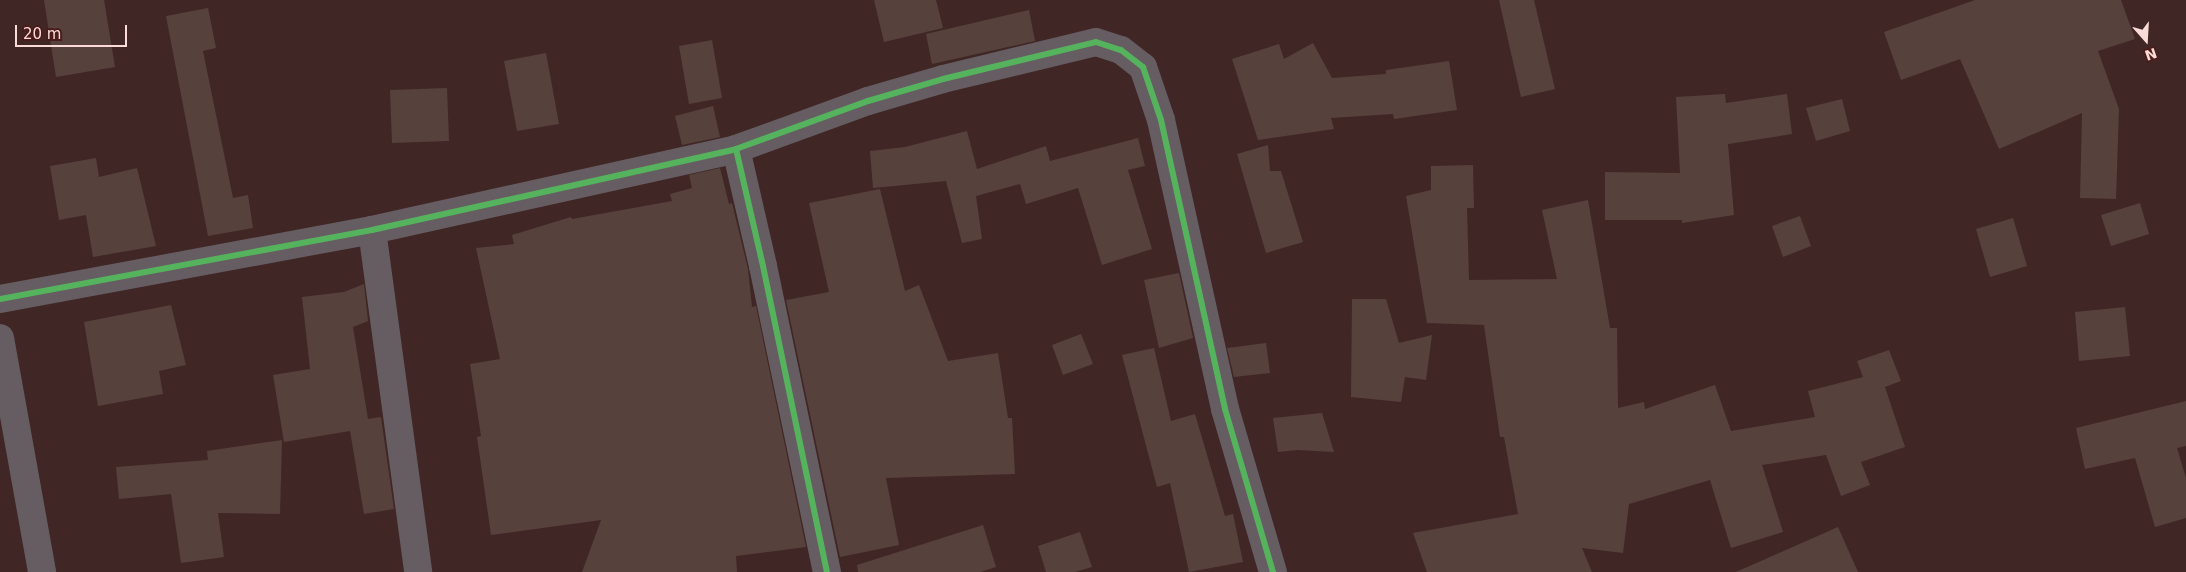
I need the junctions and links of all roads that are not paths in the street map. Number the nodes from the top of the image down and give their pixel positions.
1 (736, 149) junction
2 (372, 230) junction
3 (0, 299) edge
4 (0, 338) edge
5 (42, 572) edge
6 (418, 572) edge
7 (827, 572) edge
8 (1273, 572) edge

1 - 2 street
1 - 7 street
1 - 8 street
2 - 3 street
2 - 6 street
4 - 5 street

